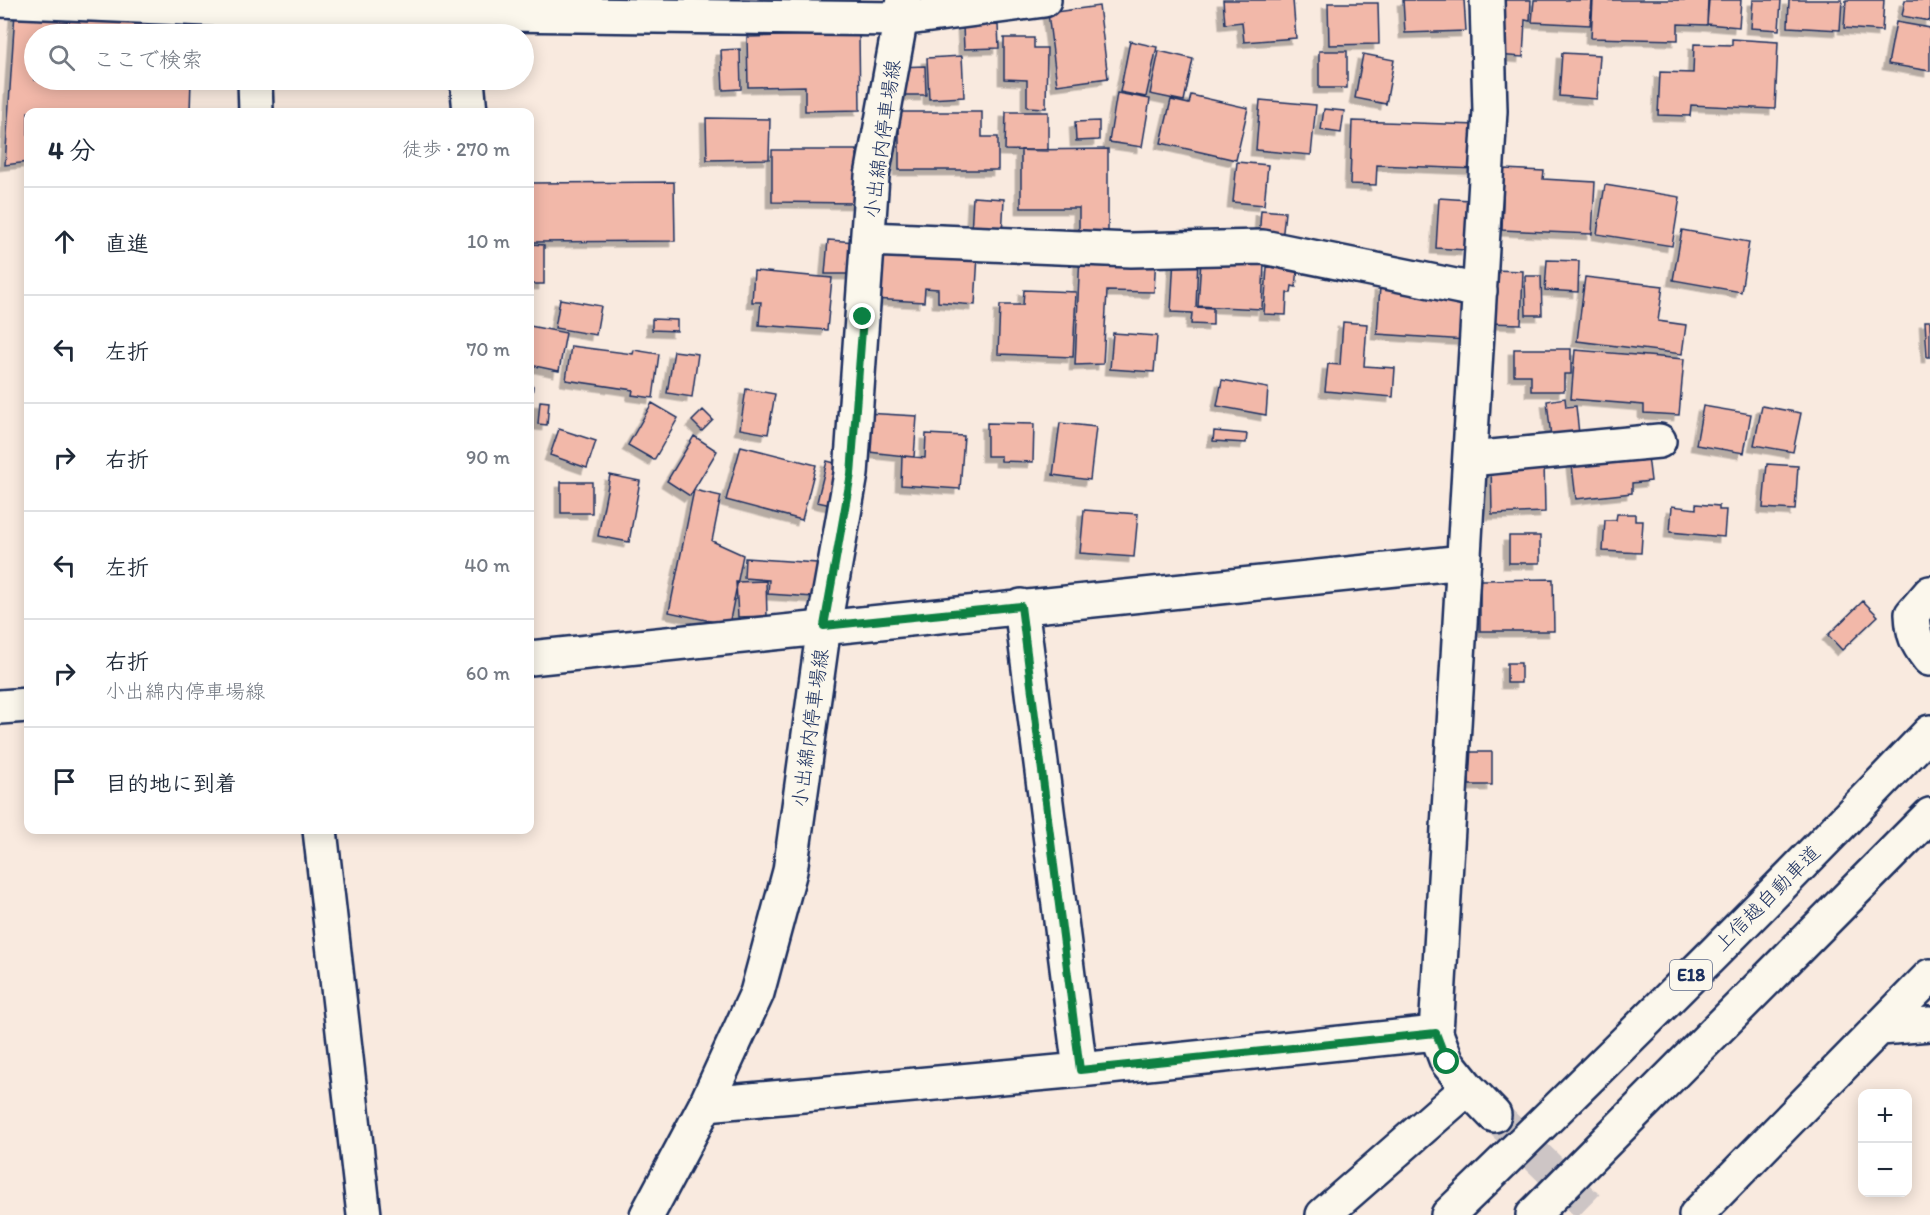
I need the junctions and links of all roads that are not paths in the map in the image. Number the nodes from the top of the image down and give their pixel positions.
1 (0, 0) edge
2 (1044, 0) edge
3 (1487, 0) edge
4 (902, 10) edge
5 (254, 15) edge
6 (464, 24) edge
7 (255, 90) edge
8 (468, 90) edge
9 (256, 108) edge
10 (470, 108) edge
11 (868, 239) junction
12 (1480, 291) junction
13 (1659, 441) dead end
14 (1470, 459) junction
15 (1464, 562) junction
16 (1930, 593) edge
17 (1021, 606) junction
18 (824, 626) junction
19 (534, 658) edge
20 (1929, 659) edge
21 (24, 705) edge
22 (0, 707) edge
23 (1930, 732) edge
24 (1930, 815) edge
25 (320, 834) edge
26 (1930, 976) edge
27 (1930, 1023) edge
28 (1881, 1028) junction
29 (1436, 1033) junction
30 (1080, 1070) junction
31 (1468, 1088) junction
32 (706, 1104) junction
33 (1494, 1115) tunnel mouth
34 (364, 1215) edge
35 (647, 1215) edge
36 (1323, 1215) edge
37 (1448, 1215) edge
38 (1533, 1215) edge
39 (1696, 1215) edge

1 - 5 main road
2 - 4 main road
3 - 12 main road
4 - 6 main road
4 - 11 main road, 小出綿内停車場線
5 - 6 main road
7 - 9 main road
8 - 10 main road
11 - 12 main road
11 - 18 main road, 小出綿内停車場線
12 - 14 main road
13 - 14 main road
14 - 15 main road
15 - 17 main road
15 - 29 main road
16 - 20 main road
17 - 18 main road
17 - 30 main road
18 - 19 main road
18 - 32 main road, 小出綿内停車場線
21 - 22 main road
23 - 37 main road, 上信越自動車道 / E18
24 - 38 main road
25 - 34 main road
26 - 28 main road
27 - 28 main road
28 - 39 main road
29 - 30 main road
29 - 31 main road
30 - 32 main road
31 - 33 main road
31 - 36 main road
32 - 35 main road, 小出綿内停車場線

